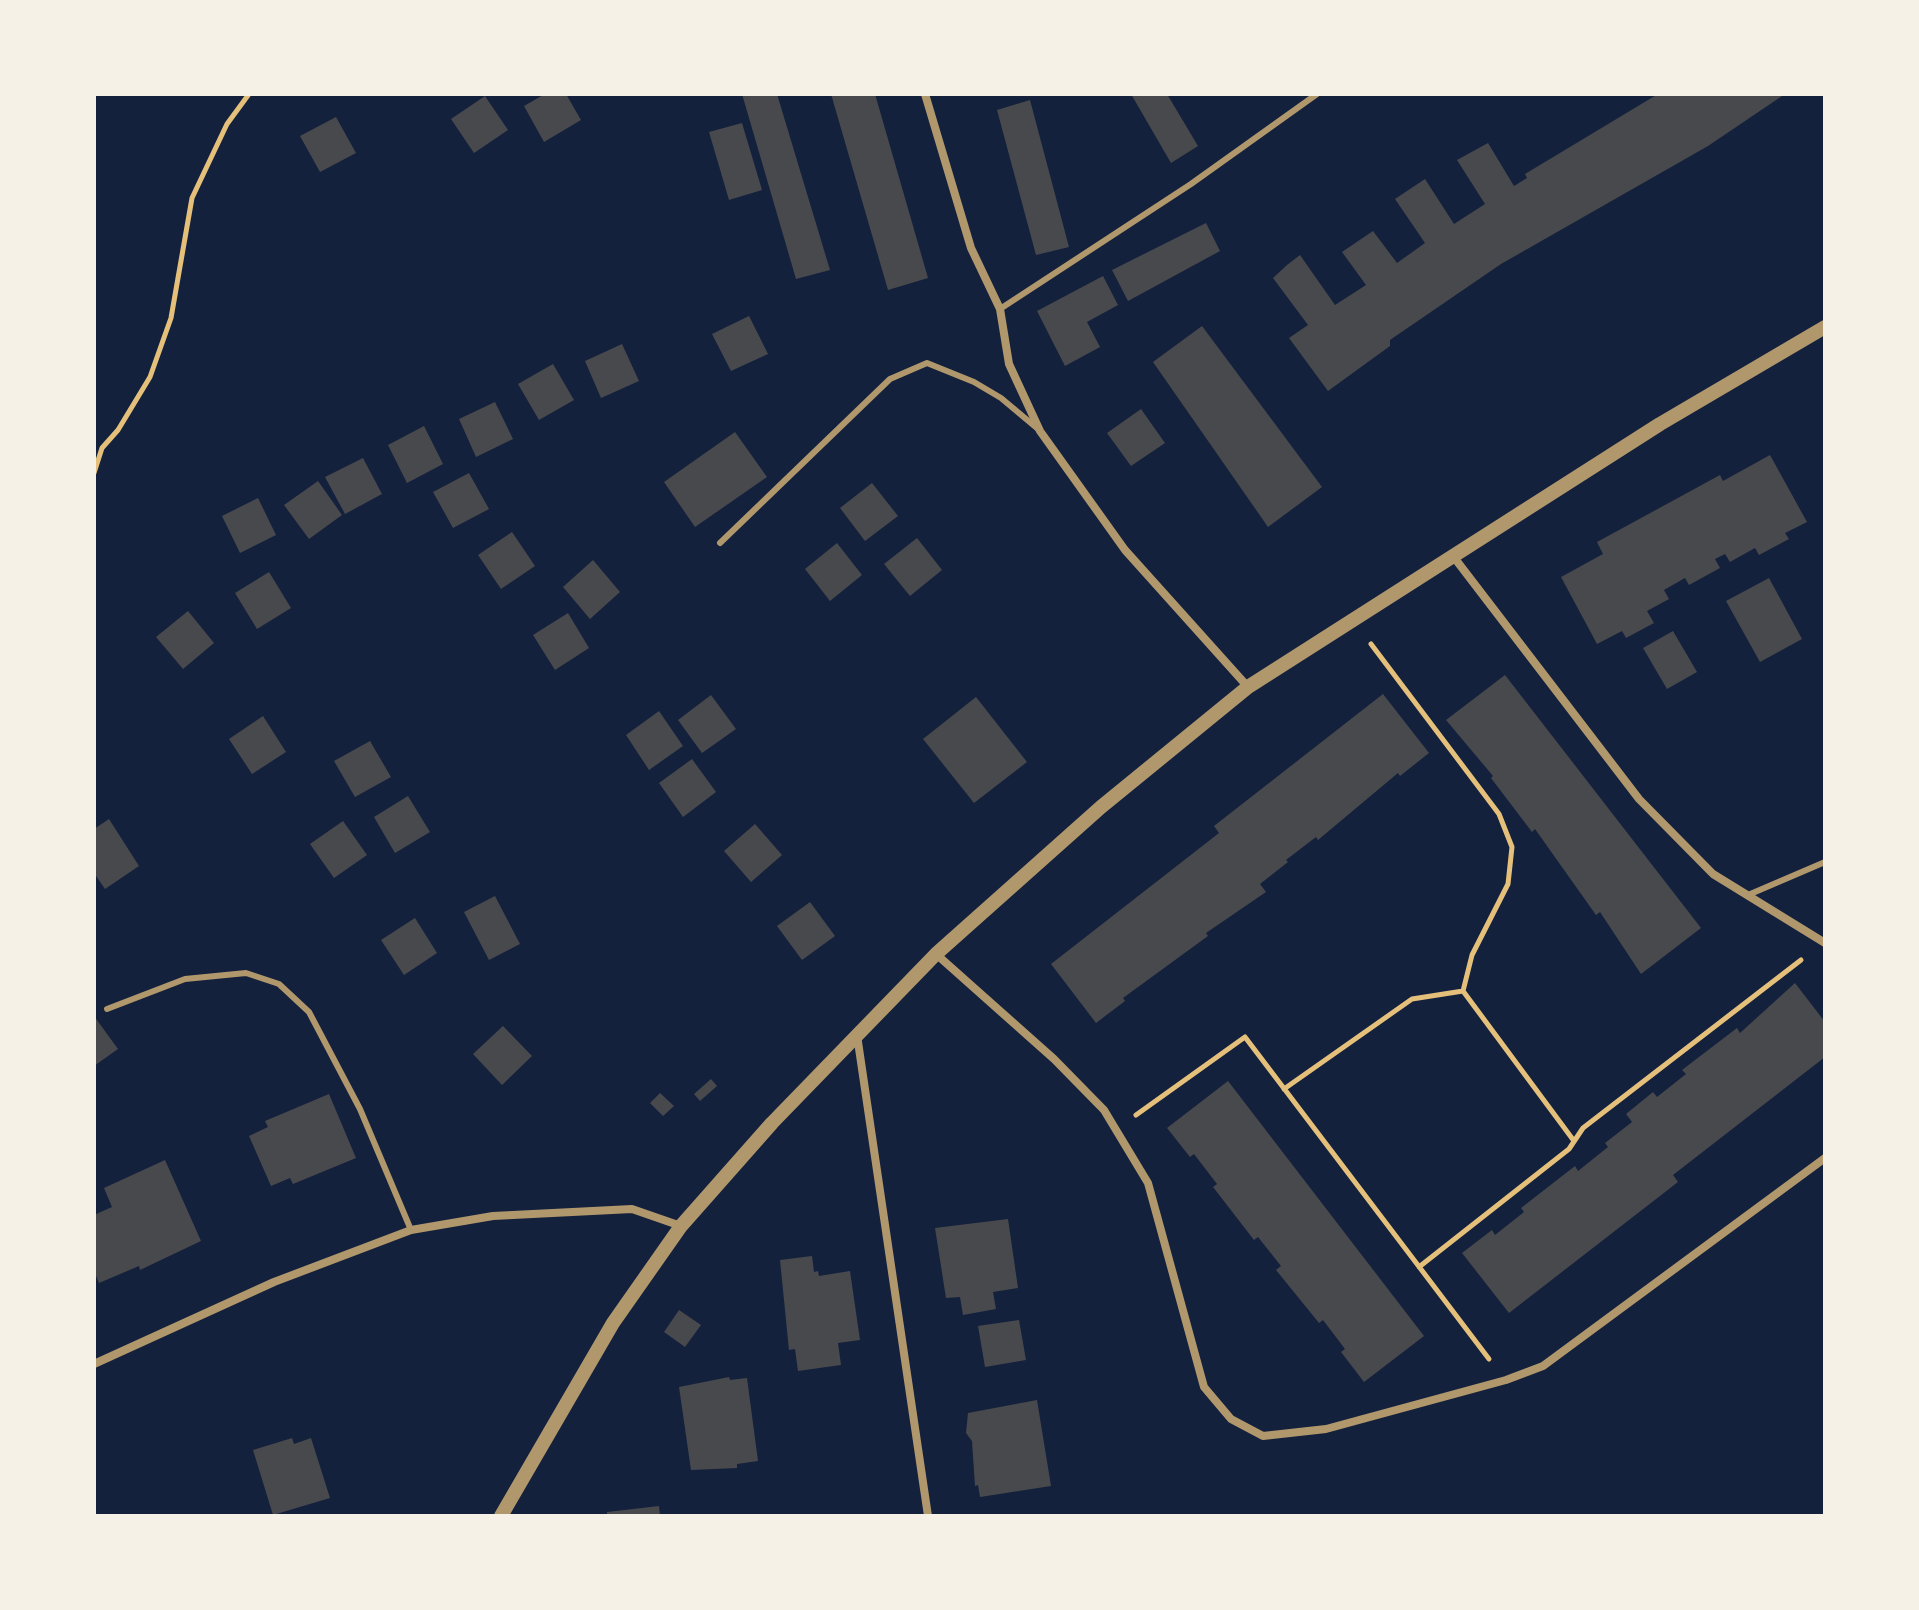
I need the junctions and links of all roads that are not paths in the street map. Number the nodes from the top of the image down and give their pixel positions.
1 (925, 94) edge
2 (1317, 94) edge
3 (1000, 309) junction
4 (1825, 327) edge
5 (1040, 431) junction
6 (720, 543) dead end
7 (1453, 556) junction
8 (1248, 687) junction
9 (1825, 862) edge
10 (1748, 895) junction
11 (1824, 942) edge
12 (936, 954) junction
13 (107, 1009) dead end
14 (857, 1034) junction
15 (1825, 1158) edge
16 (681, 1226) junction
17 (411, 1230) junction
18 (94, 1364) edge
19 (501, 1516) edge
20 (928, 1516) edge

1 - 3 street
2 - 3 lane
3 - 5 street
4 - 7 street
5 - 6 lane
5 - 8 street
7 - 8 street
7 - 10 street
8 - 12 street
9 - 10 lane
10 - 11 street
12 - 14 street
12 - 15 street
13 - 17 lane
14 - 16 street
14 - 20 street
16 - 17 street
16 - 19 street
17 - 18 street

